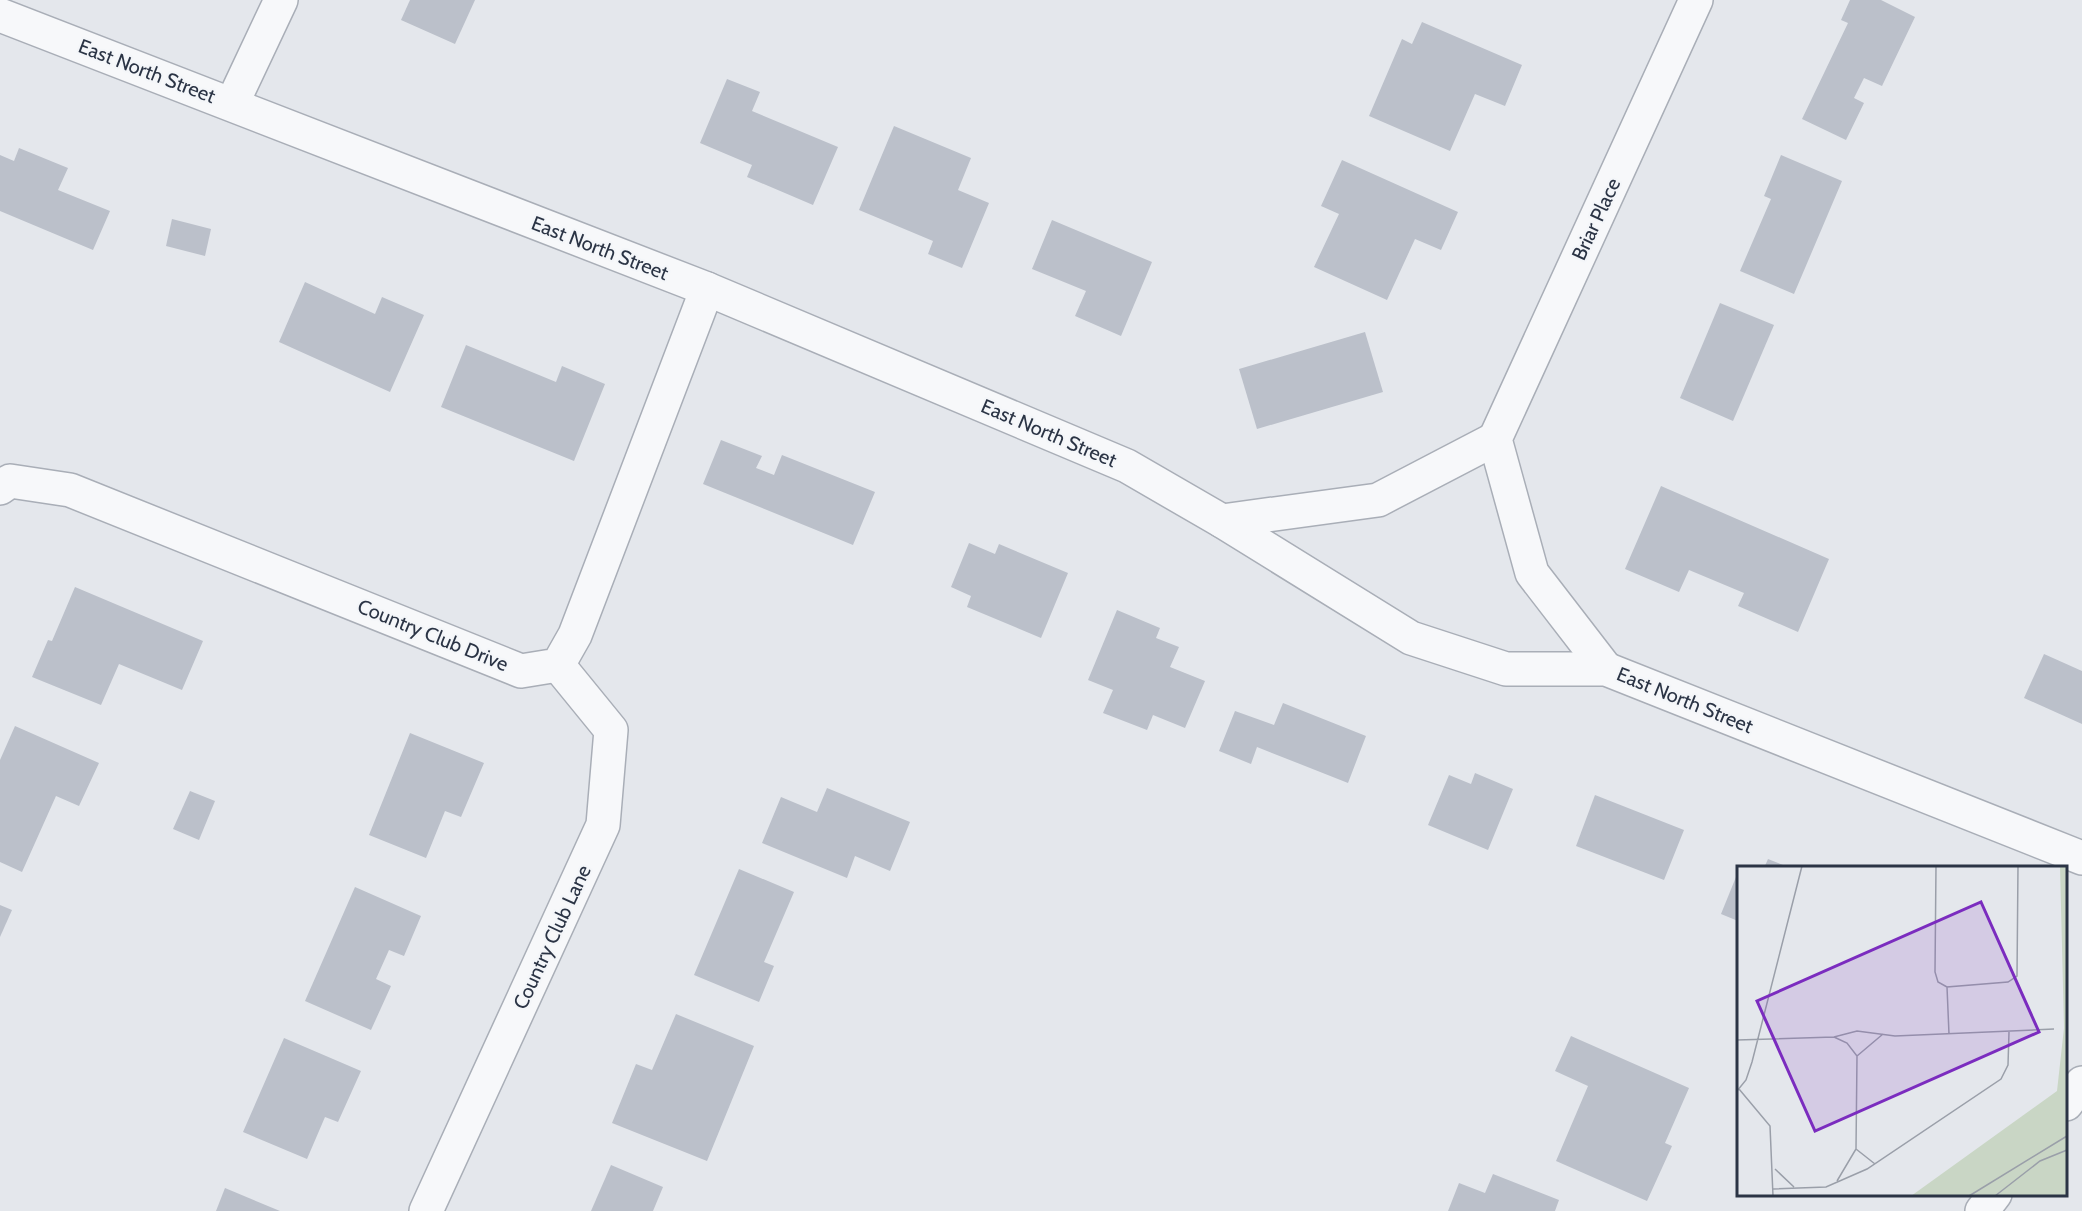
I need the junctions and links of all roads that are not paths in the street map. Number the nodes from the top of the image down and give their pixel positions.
1 (281, 0) edge
2 (1696, 0) edge
3 (0, 15) edge
4 (232, 104) junction
5 (707, 289) junction
6 (1495, 439) junction
7 (0, 488) edge
8 (1222, 521) junction
9 (558, 665) junction
10 (1606, 669) junction
11 (2082, 858) edge
12 (2082, 1083) edge
13 (2067, 1103) edge
14 (1993, 1196) edge
15 (426, 1211) edge
16 (1982, 1211) edge

1 - 4 street
2 - 6 street, Briar Place
3 - 4 street, East North Street
4 - 5 street, East North Street
5 - 8 street, East North Street
5 - 9 street
6 - 8 street
6 - 10 street
7 - 9 street, Country Club Drive
8 - 10 street, East North Street
9 - 15 street, Country Club Lane
10 - 11 street, East North Street
12 - 13 street
14 - 16 street

